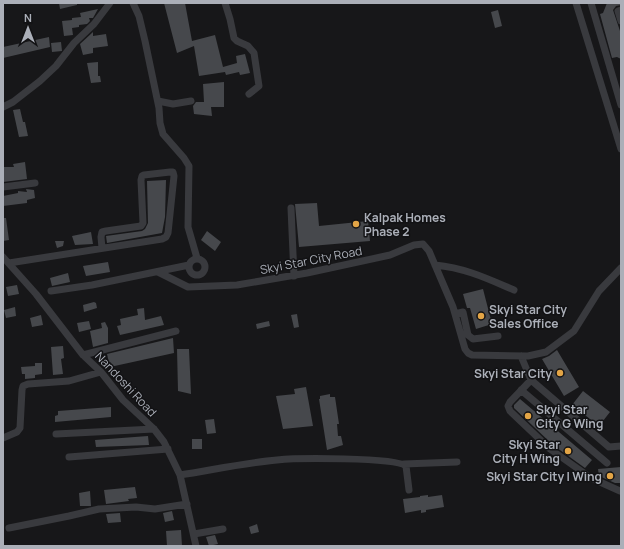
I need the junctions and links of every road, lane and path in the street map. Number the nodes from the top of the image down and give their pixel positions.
1 (110, 3) edge
2 (133, 3) edge
3 (225, 3) edge
4 (576, 3) edge
5 (591, 3) edge
6 (621, 10) edge
7 (621, 21) edge
8 (621, 77) edge
9 (613, 79) junction
10 (249, 94) dead end
11 (158, 101) junction
12 (191, 101) dead end
13 (621, 104) edge
14 (3, 107) edge
15 (621, 149) edge
16 (35, 183) dead end
17 (3, 187) edge
18 (291, 208) dead end
19 (102, 248) junction
20 (197, 258) junction
21 (6, 260) edge
22 (435, 265) junction
23 (189, 266) junction
24 (621, 268) edge
25 (158, 272) junction
26 (196, 275) junction
27 (294, 276) junction
28 (194, 288) junction
29 (514, 290) dead end
30 (51, 292) dead end
31 (455, 314) junction
32 (176, 331) dead end
33 (498, 336) dead end
34 (83, 355) junction
35 (521, 356) junction
36 (101, 372) junction
37 (531, 380) junction
38 (521, 390) junction
39 (154, 429) junction
40 (56, 434) dead end
41 (3, 438) edge
42 (621, 446) edge
43 (168, 449) junction
44 (69, 457) dead end
45 (457, 462) dead end
46 (404, 464) junction
47 (608, 464) dead end
48 (180, 475) junction
49 (409, 490) dead end
50 (620, 491) dead end
51 (187, 504) junction
52 (9, 528) dead end
53 (223, 529) dead end
54 (194, 534) junction
55 (196, 546) edge

1 - 14 street
2 - 11 street
3 - 10 street
4 - 15 street
5 - 9 street
6 - 7 street
8 - 9 street
9 - 13 street
11 - 12 street
11 - 20 street
16 - 17 street
18 - 27 street
19 - 19 street
19 - 21 street
20 - 23 street
20 - 26 street
21 - 34 street, Nandoshi Road
22 - 27 street, Skyi Star City Road
22 - 29 street
22 - 31 street, Skyi Star City Road
23 - 25 street
23 - 26 street
24 - 35 street, Skyi Star City Road
25 - 28 street, Skyi Star City Road
25 - 30 street
26 - 28 street
27 - 28 street, Skyi Star City Road
31 - 33 street
31 - 35 street, Skyi Star City Road
32 - 34 street
34 - 36 street, Nandoshi Road
35 - 37 street
36 - 39 street, Nandoshi Road
36 - 41 street
37 - 38 street
37 - 42 street
38 - 47 street
38 - 50 street
39 - 40 street
39 - 43 street, Nandoshi Road
43 - 44 street
43 - 48 street, Nandoshi Road
45 - 46 street
46 - 48 street
46 - 49 street
48 - 51 street, Nandoshi Road
51 - 52 street
51 - 54 street, Nandoshi Road
53 - 54 street
54 - 55 street, Nandoshi Road

